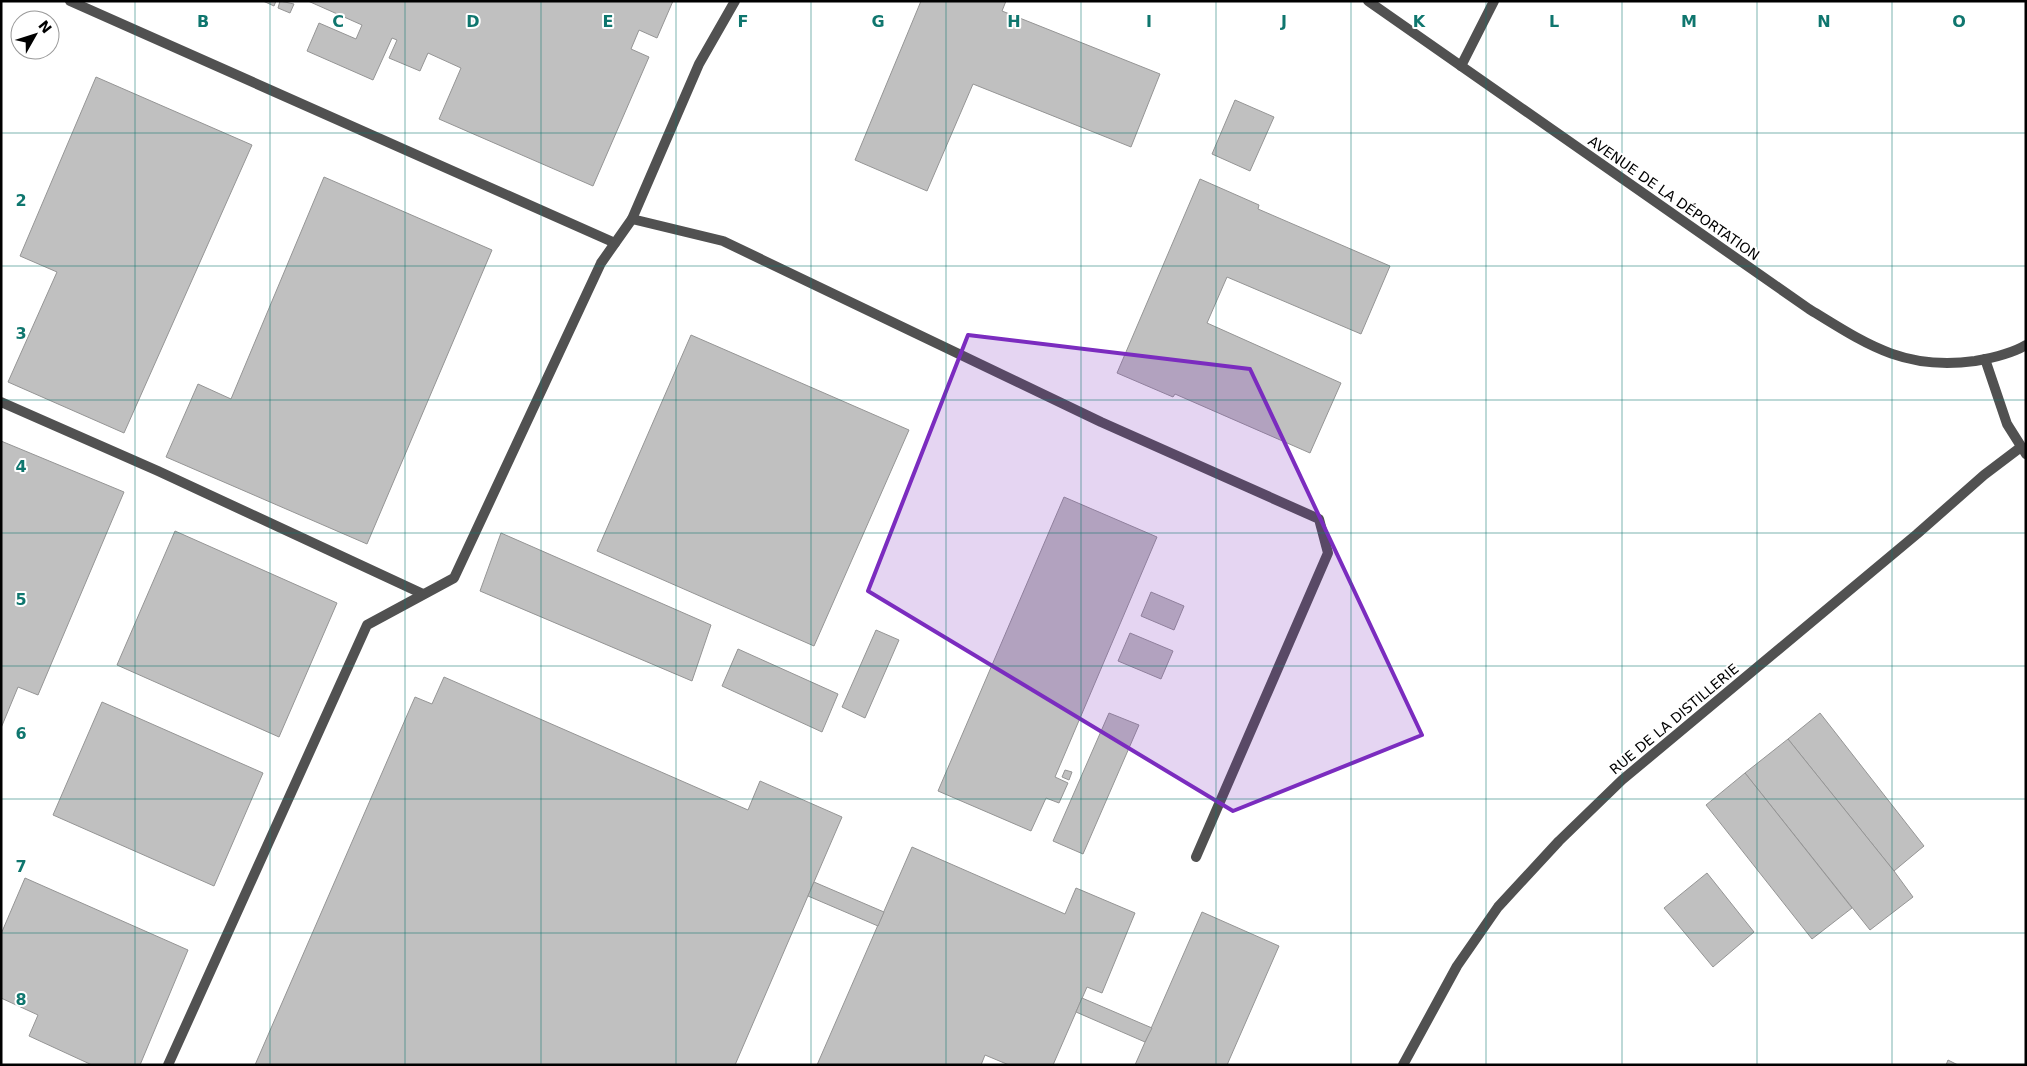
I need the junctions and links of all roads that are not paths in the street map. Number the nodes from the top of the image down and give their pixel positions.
1 (70, 1) edge
2 (735, 1) edge
3 (1368, 1) edge
4 (1494, 1) edge
5 (1461, 66) junction
6 (632, 219) junction
7 (615, 243) junction
8 (2026, 345) edge
9 (1986, 359) junction
10 (1, 402) edge
11 (2023, 450) edge
12 (423, 594) junction
13 (1196, 857) dead end
14 (168, 1065) edge
15 (1403, 1065) edge

1 - 7 street
2 - 6 street
3 - 5 street, AVENUE DE LA DÉPORTATION
4 - 5 street
5 - 9 street, AVENUE DE LA DÉPORTATION
6 - 7 street
6 - 13 street
7 - 12 street
8 - 9 street, AVENUE DE LA DÉPORTATION
9 - 11 street
10 - 12 street
11 - 15 street, RUE DE LA DISTILLERIE
12 - 14 street

